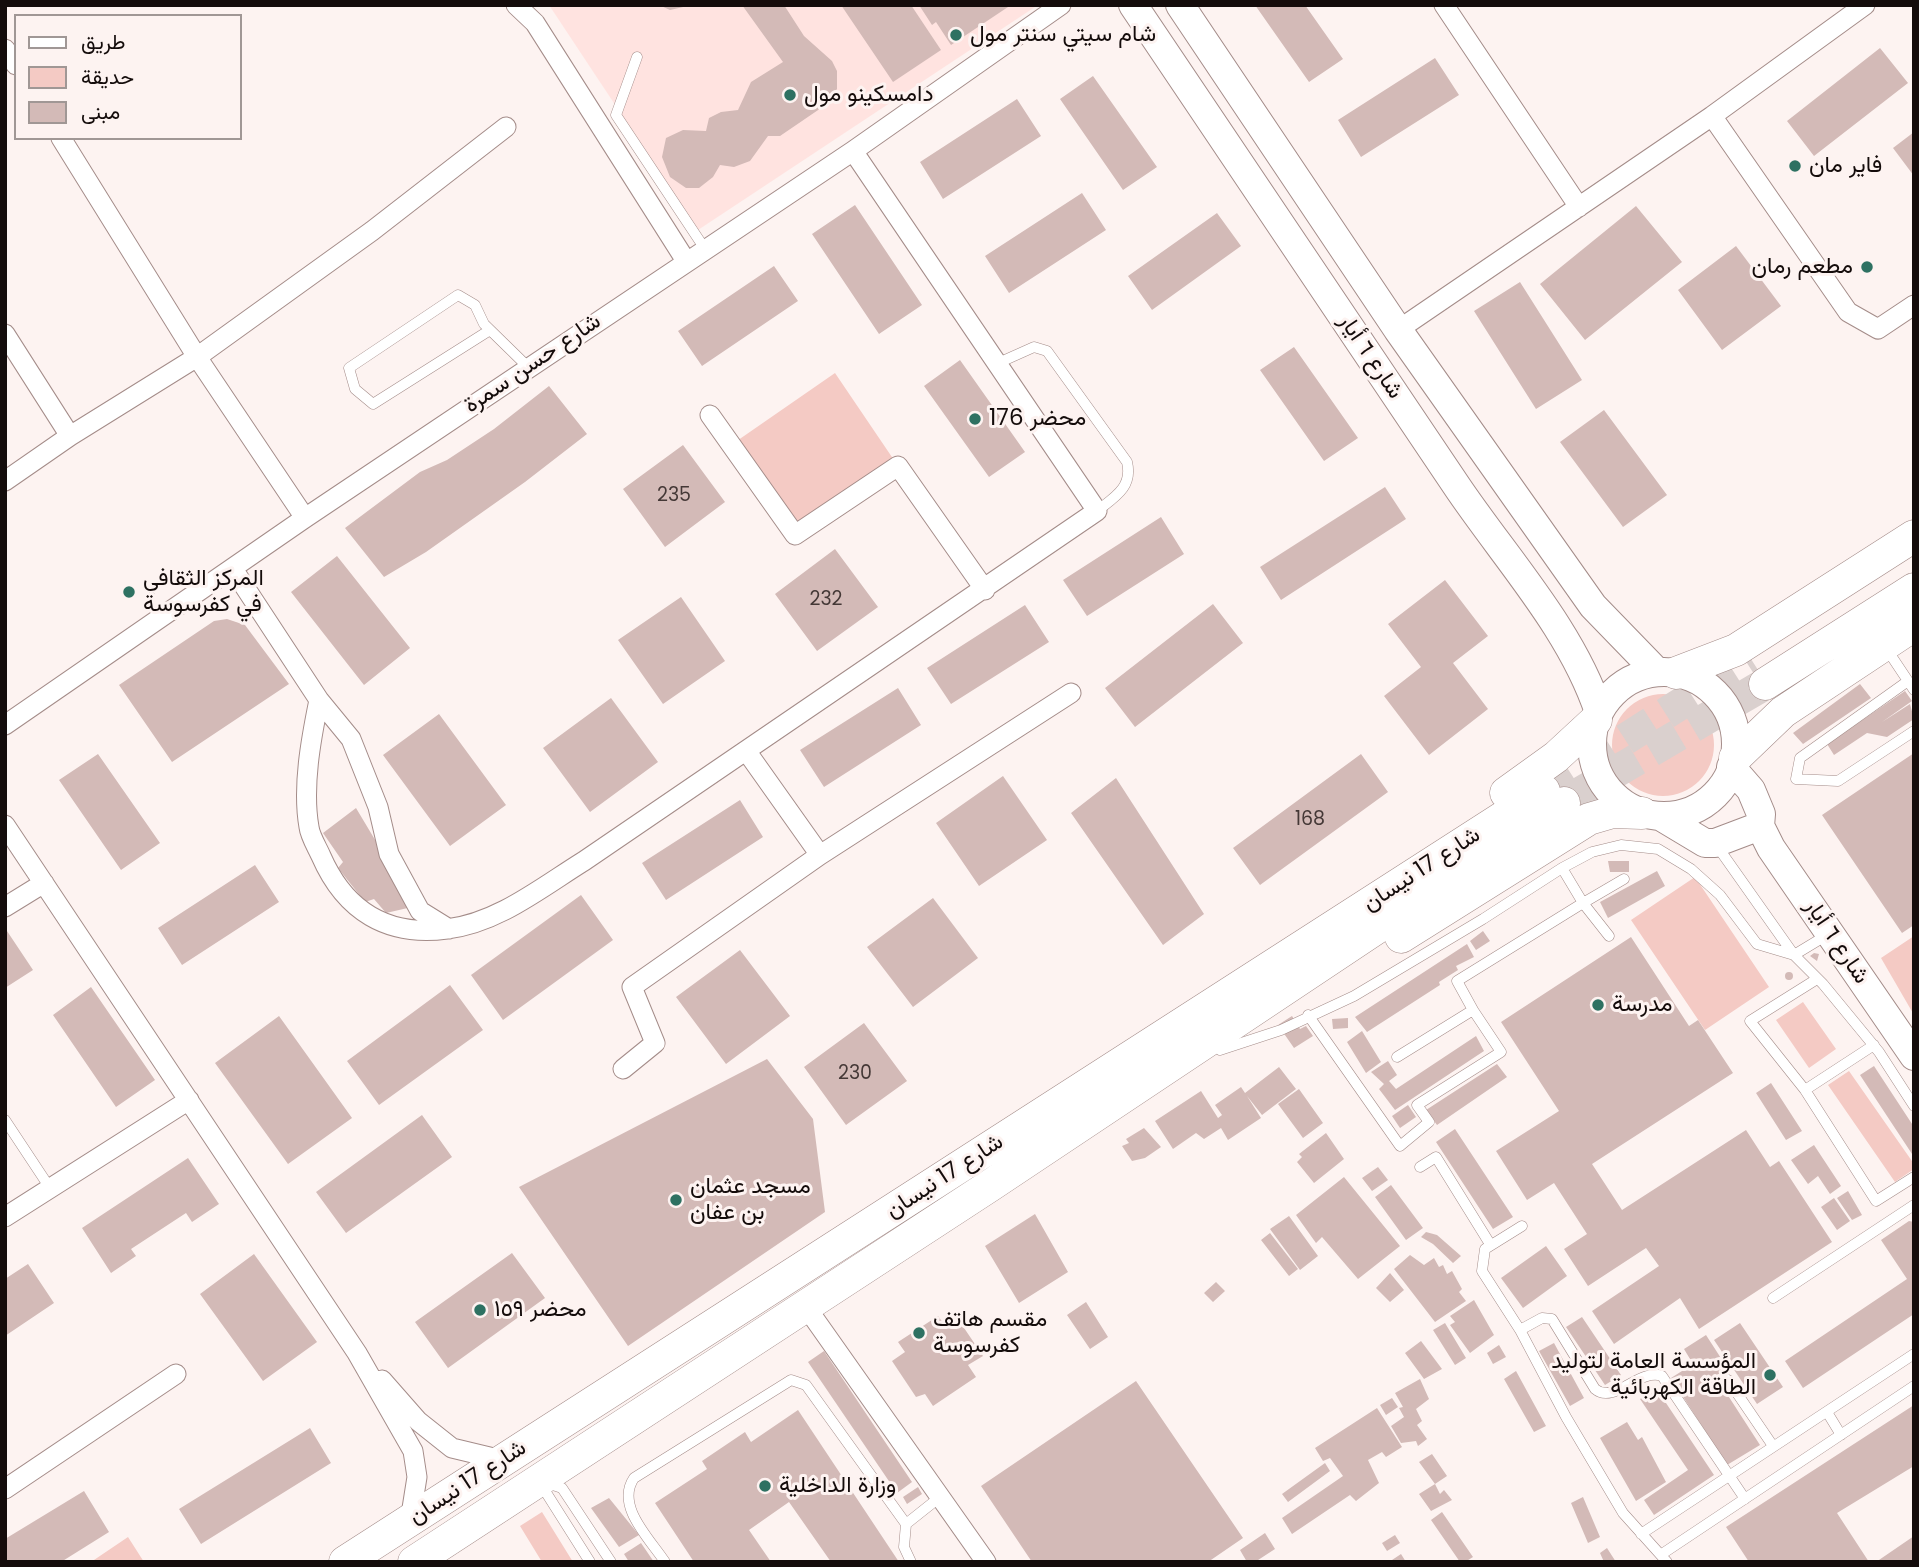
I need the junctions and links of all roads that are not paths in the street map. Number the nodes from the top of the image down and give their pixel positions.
1 (516, 5) edge
2 (1060, 5) edge
3 (1133, 5) edge
4 (1180, 5) edge
5 (1444, 5) edge
6 (1865, 5) edge
7 (637, 57) dead end
8 (1712, 116) junction
9 (506, 127) dead end
10 (62, 140) edge
11 (853, 151) junction
12 (1579, 207) junction
13 (705, 248) junction
14 (686, 261) junction
15 (1914, 305) edge
16 (490, 330) junction
17 (1398, 330) junction
18 (5, 334) edge
19 (197, 357) junction
20 (996, 364) junction
21 (528, 367) junction
22 (710, 415) dead end
23 (70, 436) junction
24 (5, 481) edge
25 (1514, 495) junction
26 (1097, 511) junction
27 (305, 518) junction
28 (1478, 518) junction
29 (1914, 536) edge
30 (1914, 553) edge
31 (233, 569) junction
32 (1914, 589) edge
33 (985, 590) junction
34 (1914, 625) edge
35 (1884, 645) junction
36 (1667, 673) junction
37 (1911, 685) edge
38 (1071, 693) dead end
39 (319, 700) junction
40 (1597, 716) junction
41 (5, 725) edge
42 (1914, 731) edge
43 (747, 752) junction
44 (1733, 763) junction
45 (1554, 797) tunnel mouth
46 (1651, 815) junction
47 (5, 825) edge
48 (1760, 826) junction
49 (1715, 843) junction
50 (820, 855) junction
51 (1562, 868) junction
52 (1624, 879) dead end
53 (44, 883) junction
54 (1583, 903) junction
55 (5, 907) edge
56 (449, 929) junction
57 (1831, 933) junction
58 (1609, 936) dead end
59 (1794, 955) junction
60 (1817, 978) junction
61 (1473, 1010) junction
62 (1308, 1015) junction
63 (1874, 1045) junction
64 (1220, 1050) junction
65 (1914, 1056) edge
66 (1397, 1057) dead end
67 (623, 1069) dead end
68 (1805, 1090) junction
69 (189, 1100) junction
70 (1914, 1106) edge
71 (5, 1120) edge
72 (1420, 1167) dead end
73 (983, 1172) junction
74 (1914, 1177) edge
75 (50, 1188) junction
76 (1914, 1205) edge
77 (6, 1215) edge
78 (1522, 1226) dead end
79 (1490, 1244) junction
80 (1773, 1298) dead end
81 (804, 1304) junction
82 (1520, 1330) junction
83 (357, 1353) junction
84 (1914, 1354) edge
85 (176, 1374) dead end
86 (1728, 1380) dead end
87 (1914, 1386) edge
88 (1827, 1412) junction
89 (1841, 1435) junction
90 (1773, 1446) junction
91 (502, 1460) junction
92 (1727, 1475) junction
93 (550, 1484) junction
94 (5, 1489) edge
95 (940, 1497) junction
96 (1745, 1499) junction
97 (410, 1521) junction
98 (906, 1524) junction
99 (1641, 1534) junction
100 (1664, 1558) edge
101 (345, 1562) edge
102 (414, 1562) edge
103 (590, 1562) edge
104 (611, 1562) edge
105 (665, 1562) edge
106 (911, 1562) edge
107 (986, 1562) edge

1 - 14 street
2 - 11 street, شارع حسن سمرة
3 - 28 main road, شارع ٦ أيار
4 - 17 main road, شارع ٦ أيار
5 - 12 street
6 - 8 street
7 - 13 lane
8 - 12 street
8 - 15 street
9 - 19 street
10 - 19 street
11 - 13 street, شارع حسن سمرة
11 - 20 street
12 - 17 street
13 - 14 street, شارع حسن سمرة
14 - 21 street, شارع حسن سمرة
16 - 16 lane
16 - 21 lane
17 - 25 main road, شارع ٦ أيار
18 - 23 street
19 - 23 street
19 - 27 street
20 - 26 street
20 - 26 lane
21 - 27 street, شارع حسن سمرة
22 - 33 street
23 - 24 street
25 - 28 main road
25 - 36 main road, شارع ٦ أيار
26 - 33 street
27 - 31 street, شارع حسن سمرة
28 - 40 main road, شارع ٦ أيار
29 - 36 main road
30 - 32 main road
31 - 39 street
31 - 41 street, شارع حسن سمرة
33 - 43 street
34 - 35 main road
35 - 37 lane
35 - 44 main road
36 - 40 main road
36 - 44 main road
37 - 42 lane
38 - 50 street
39 - 56 street
39 - 56 street
40 - 46 main road
40 - 73 main road
43 - 50 street
43 - 56 street
44 - 46 main road
44 - 48 main road, شارع ٦ أيار
45 - 73 main road, شارع 17 نيسان
46 - 49 main road
46 - 64 main road
47 - 53 street
48 - 49 main road
48 - 57 main road, شارع ٦ أيار
49 - 59 lane
50 - 67 street
51 - 54 lane
51 - 59 lane
51 - 62 lane
52 - 54 lane
53 - 55 street
53 - 69 street
54 - 58 lane
54 - 61 lane
57 - 59 lane
57 - 65 main road, شارع ٦ أيار
59 - 60 lane
60 - 63 lane
60 - 68 lane
61 - 62 lane
61 - 66 lane
62 - 64 lane
63 - 68 lane
63 - 70 lane
64 - 73 main road
68 - 74 lane
69 - 75 street
69 - 83 street
71 - 75 lane
72 - 79 lane
73 - 81 main road, شارع 17 نيسان
73 - 91 main road, شارع 17 نيسان
75 - 77 street
76 - 80 lane
78 - 79 lane
79 - 82 lane
81 - 93 main road, شارع 17 نيسان
81 - 95 street
82 - 92 lane
82 - 99 lane
83 - 91 street
83 - 97 street
84 - 88 lane
85 - 94 street
86 - 90 lane
87 - 89 lane
88 - 89 lane
88 - 90 lane
89 - 96 lane
90 - 92 lane
91 - 97 main road, شارع 17 نيسان
92 - 96 lane
92 - 99 lane
93 - 102 main road, شارع 17 نيسان
93 - 103 lane
93 - 104 lane
95 - 98 lane
95 - 107 street
96 - 100 lane
97 - 101 main road, شارع 17 نيسان
98 - 105 lane
98 - 106 lane
99 - 100 lane

